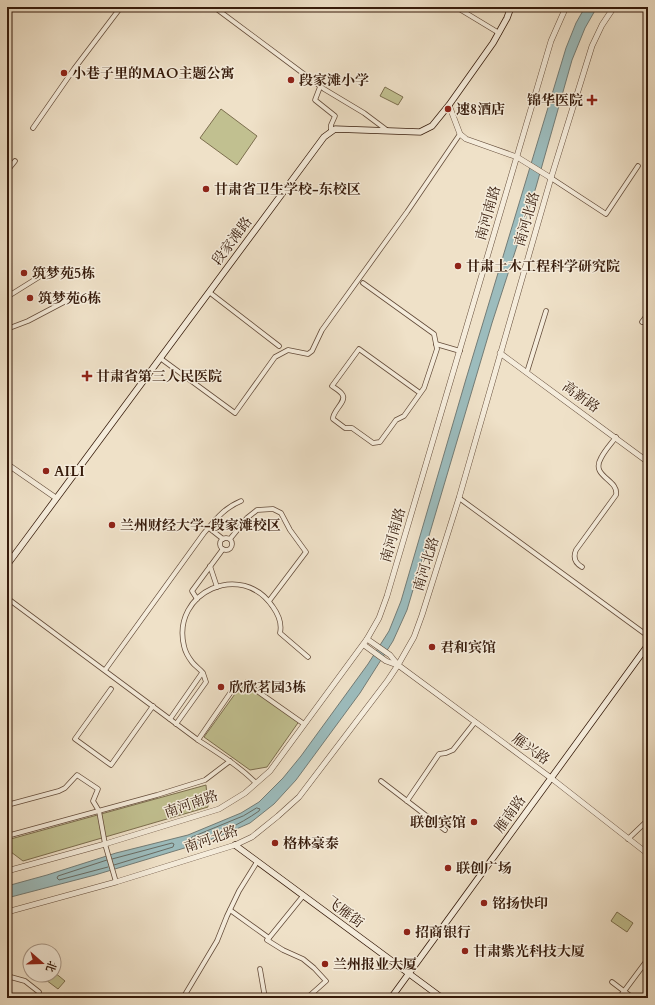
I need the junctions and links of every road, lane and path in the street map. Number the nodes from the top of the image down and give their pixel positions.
1 (122, 7) edge
2 (214, 7) edge
3 (456, 7) edge
4 (511, 7) edge
5 (566, 7) edge
6 (614, 7) edge
7 (499, 33) junction
8 (320, 87) junction
9 (449, 105) junction
10 (33, 128) dead end
11 (388, 131) junction
12 (331, 132) junction
13 (460, 134) junction
14 (517, 157) junction
15 (15, 161) dead end
16 (638, 166) dead end
17 (7, 172) edge
18 (551, 178) junction
19 (47, 272) dead end
20 (363, 283) dead end
21 (209, 292) junction
22 (7, 297) edge
23 (66, 302) dead end
24 (546, 311) dead end
25 (648, 314) edge
26 (642, 322) dead end
27 (7, 329) edge
28 (436, 344) junction
29 (278, 346) dead end
30 (460, 351) junction
31 (500, 353) junction
32 (160, 358) junction
33 (526, 372) junction
34 (420, 393) junction
35 (616, 437) junction
36 (648, 462) edge
37 (7, 464) edge
38 (56, 498) junction
39 (459, 498) junction
40 (241, 501) dead end
41 (209, 528) junction
42 (223, 539) junction
43 (230, 539) junction
44 (223, 549) junction
45 (7, 565) edge
46 (210, 566) junction
47 (582, 567) dead end
48 (216, 587) junction
49 (7, 598) edge
50 (197, 599) junction
51 (270, 601) junction
52 (648, 636) edge
53 (368, 639) junction
54 (364, 645) junction
55 (648, 645) edge
56 (308, 657) dead end
57 (398, 665) junction
58 (105, 670) junction
59 (202, 673) junction
60 (111, 689) dead end
61 (153, 706) junction
62 (170, 719) junction
63 (475, 722) junction
64 (176, 724) junction
65 (304, 724) junction
66 (198, 740) junction
67 (230, 762) junction
68 (551, 778) junction
69 (381, 781) dead end
70 (256, 783) junction
71 (406, 801) junction
72 (7, 805) edge
73 (99, 811) junction
74 (648, 820) edge
75 (445, 830) dead end
76 (7, 836) edge
77 (628, 839) junction
78 (105, 844) junction
79 (235, 845) junction
80 (648, 854) edge
81 (257, 862) junction
82 (7, 871) edge
83 (116, 882) junction
84 (303, 896) junction
85 (230, 910) junction
86 (7, 912) edge
87 (269, 938) junction
88 (648, 959) edge
89 (260, 969) dead end
90 (409, 974) junction
91 (7, 976) edge
92 (612, 982) dead end
93 (624, 991) junction
94 (39, 992) dead end
95 (183, 998) edge
96 (265, 998) edge
97 (307, 998) edge
98 (391, 998) edge
99 (442, 998) edge
100 (619, 998) edge
101 (634, 998) edge

1 - 10 street
2 - 8 street
3 - 7 street
4 - 7 main road
5 - 14 street, 南河南路
6 - 18 street, 南河北路
7 - 9 main road
8 - 11 street
8 - 12 street
9 - 11 main road
9 - 13 street
11 - 12 main road
12 - 21 main road, 段家滩路
13 - 14 street
13 - 32 street
14 - 18 street
14 - 30 street, 南河南路
15 - 17 street
16 - 18 street
18 - 31 street, 南河北路
19 - 22 street
20 - 28 street
21 - 29 street
21 - 32 main road, 段家滩路
23 - 27 street
24 - 33 street
25 - 26 street
28 - 30 street
28 - 34 street
30 - 53 street, 南河南路
31 - 33 street, 高新路
31 - 39 street, 南河北路
32 - 38 main road, 段家滩路
33 - 35 street, 高新路
34 - 34 street
35 - 36 street, 高新路
35 - 47 street
37 - 38 street
38 - 45 main road, 段家滩路
39 - 52 street
39 - 57 street, 南河北路
40 - 41 street
41 - 42 street
41 - 58 street
42 - 43 street
42 - 44 street
43 - 44 street
43 - 51 street
44 - 46 street
46 - 48 street
46 - 50 street
48 - 50 street
48 - 51 street
49 - 58 street
50 - 59 street
51 - 56 street
53 - 54 street, 南河南路
53 - 57 street
54 - 57 street
54 - 65 street, 南河南路
55 - 68 main road, 雁南路
57 - 63 street, 雁兴路
57 - 79 street, 南河北路
58 - 61 street
59 - 62 street
59 - 64 street
60 - 61 street
61 - 62 street
62 - 64 street
63 - 68 street, 雁兴路
63 - 71 street
64 - 66 street
65 - 66 street
65 - 70 street, 南河南路
66 - 67 street
67 - 70 street
67 - 73 street
68 - 77 street, 雁兴路
68 - 90 main road, 雁南路
69 - 71 street
70 - 78 street, 南河南路
71 - 75 street
72 - 73 street
73 - 76 street
73 - 78 street
74 - 77 street
77 - 80 street, 雁兴路
78 - 82 street, 南河南路
78 - 83 street
79 - 81 main road, 飞雁街
79 - 83 street, 南河北路
81 - 84 main road, 飞雁街
81 - 85 street
83 - 86 street, 南河北路
84 - 87 street
84 - 90 main road, 飞雁街
85 - 87 street
85 - 95 street
87 - 97 street
88 - 93 street
89 - 96 street
90 - 98 main road, 雁南路
90 - 99 main road, 飞雁街
91 - 94 street
92 - 93 street
93 - 100 street
93 - 101 street

